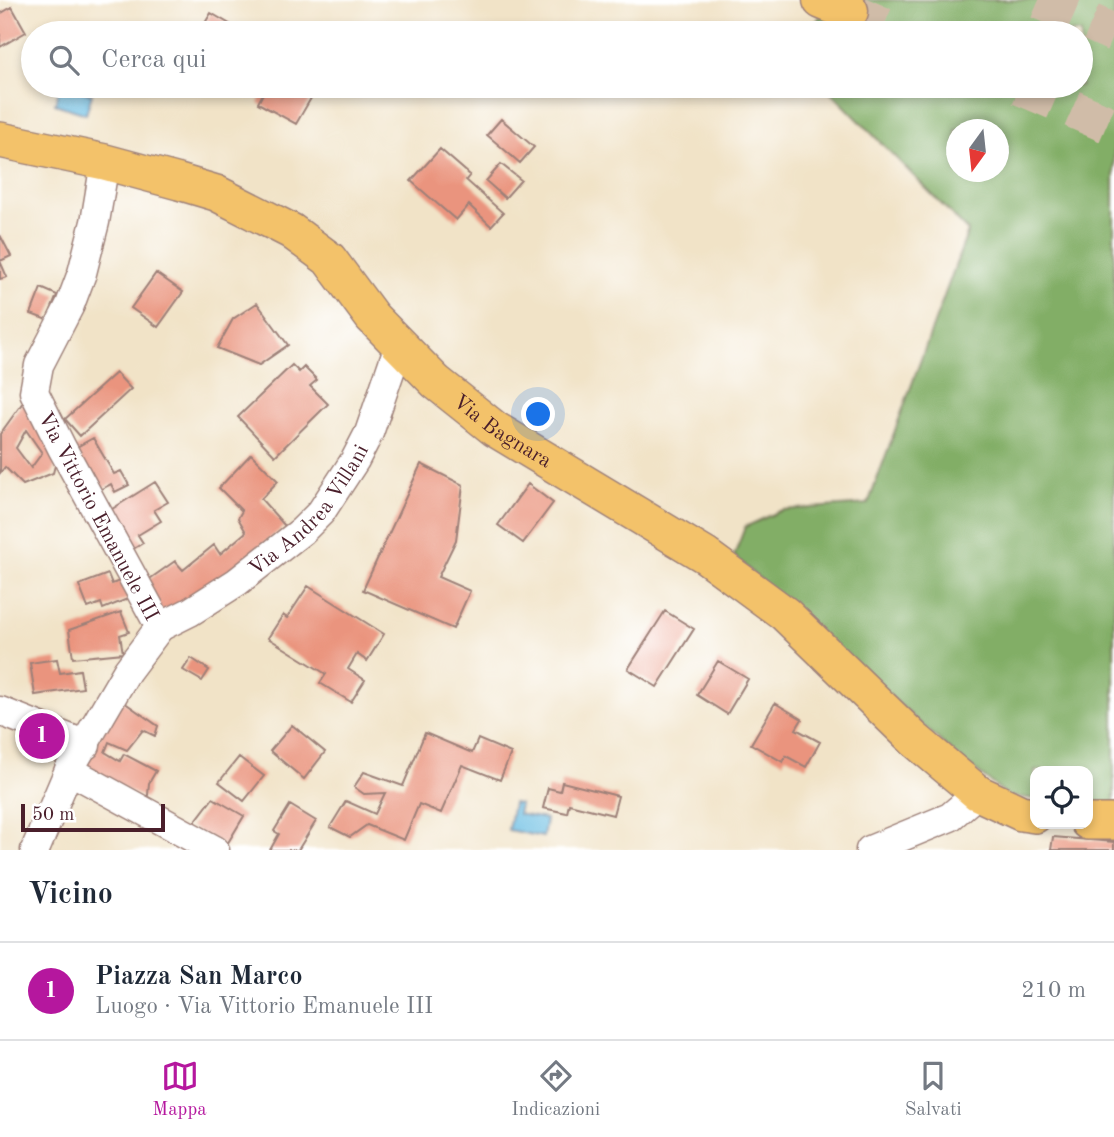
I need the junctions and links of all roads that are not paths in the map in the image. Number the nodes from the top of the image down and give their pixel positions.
1 (0, 140) edge
2 (105, 162) junction
3 (399, 345) junction
4 (160, 627) junction
5 (0, 711) edge
6 (86, 745) junction
7 (69, 770) junction
8 (978, 793) junction
9 (1030, 814) edge
10 (1093, 822) edge
11 (1114, 822) edge
12 (35, 850) edge
13 (215, 850) edge
14 (870, 850) edge

1 - 2 main road, Via Bagnara
2 - 3 main road, Via Bagnara
2 - 4 street, Via Vittorio Emanuele III
3 - 4 street, Via Andrea Villani
3 - 8 main road, Via Bagnara
4 - 6 street, Via Vittorio Emanuele III
5 - 6 street
6 - 7 street, Via Vittorio Emanuele III
7 - 12 street, Via Vittorio Emanuele III
7 - 13 street
8 - 9 main road, Via Bagnara
8 - 14 street
10 - 11 main road

